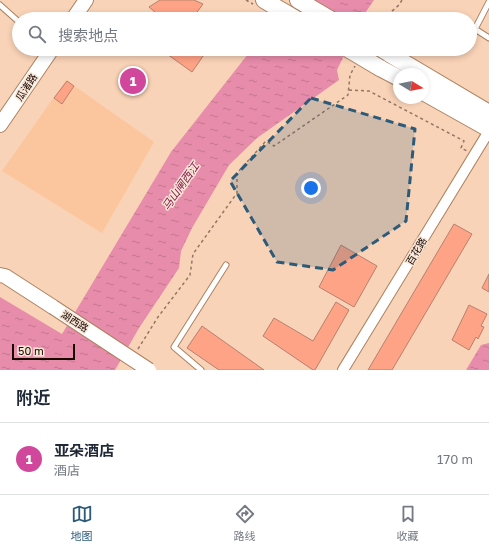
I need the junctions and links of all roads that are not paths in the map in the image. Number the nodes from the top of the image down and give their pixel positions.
1 (86, 0) edge
2 (298, 0) edge
3 (489, 2) edge
4 (270, 3) edge
5 (0, 5) edge
6 (78, 12) edge
7 (285, 12) edge
8 (318, 12) edge
9 (12, 16) edge
10 (477, 25) edge
11 (477, 30) edge
12 (489, 38) edge
13 (47, 56) edge
14 (360, 56) edge
15 (392, 56) edge
16 (393, 75) edge
17 (429, 95) edge
18 (489, 113) edge
19 (0, 125) edge
20 (489, 130) edge
21 (226, 265) dead end
22 (2, 274) edge
23 (149, 370) edge
24 (201, 370) edge
25 (343, 370) edge

1 - 6 street
2 - 8 main road
3 - 10 lane
4 - 7 main road
5 - 9 lane
11 - 12 lane
13 - 19 street, 瓜渚路
14 - 16 main road, bridge
15 - 18 main road
17 - 20 main road
20 - 25 street, 百花路
21 - 24 lane
22 - 23 street, 湖西路, bridge

